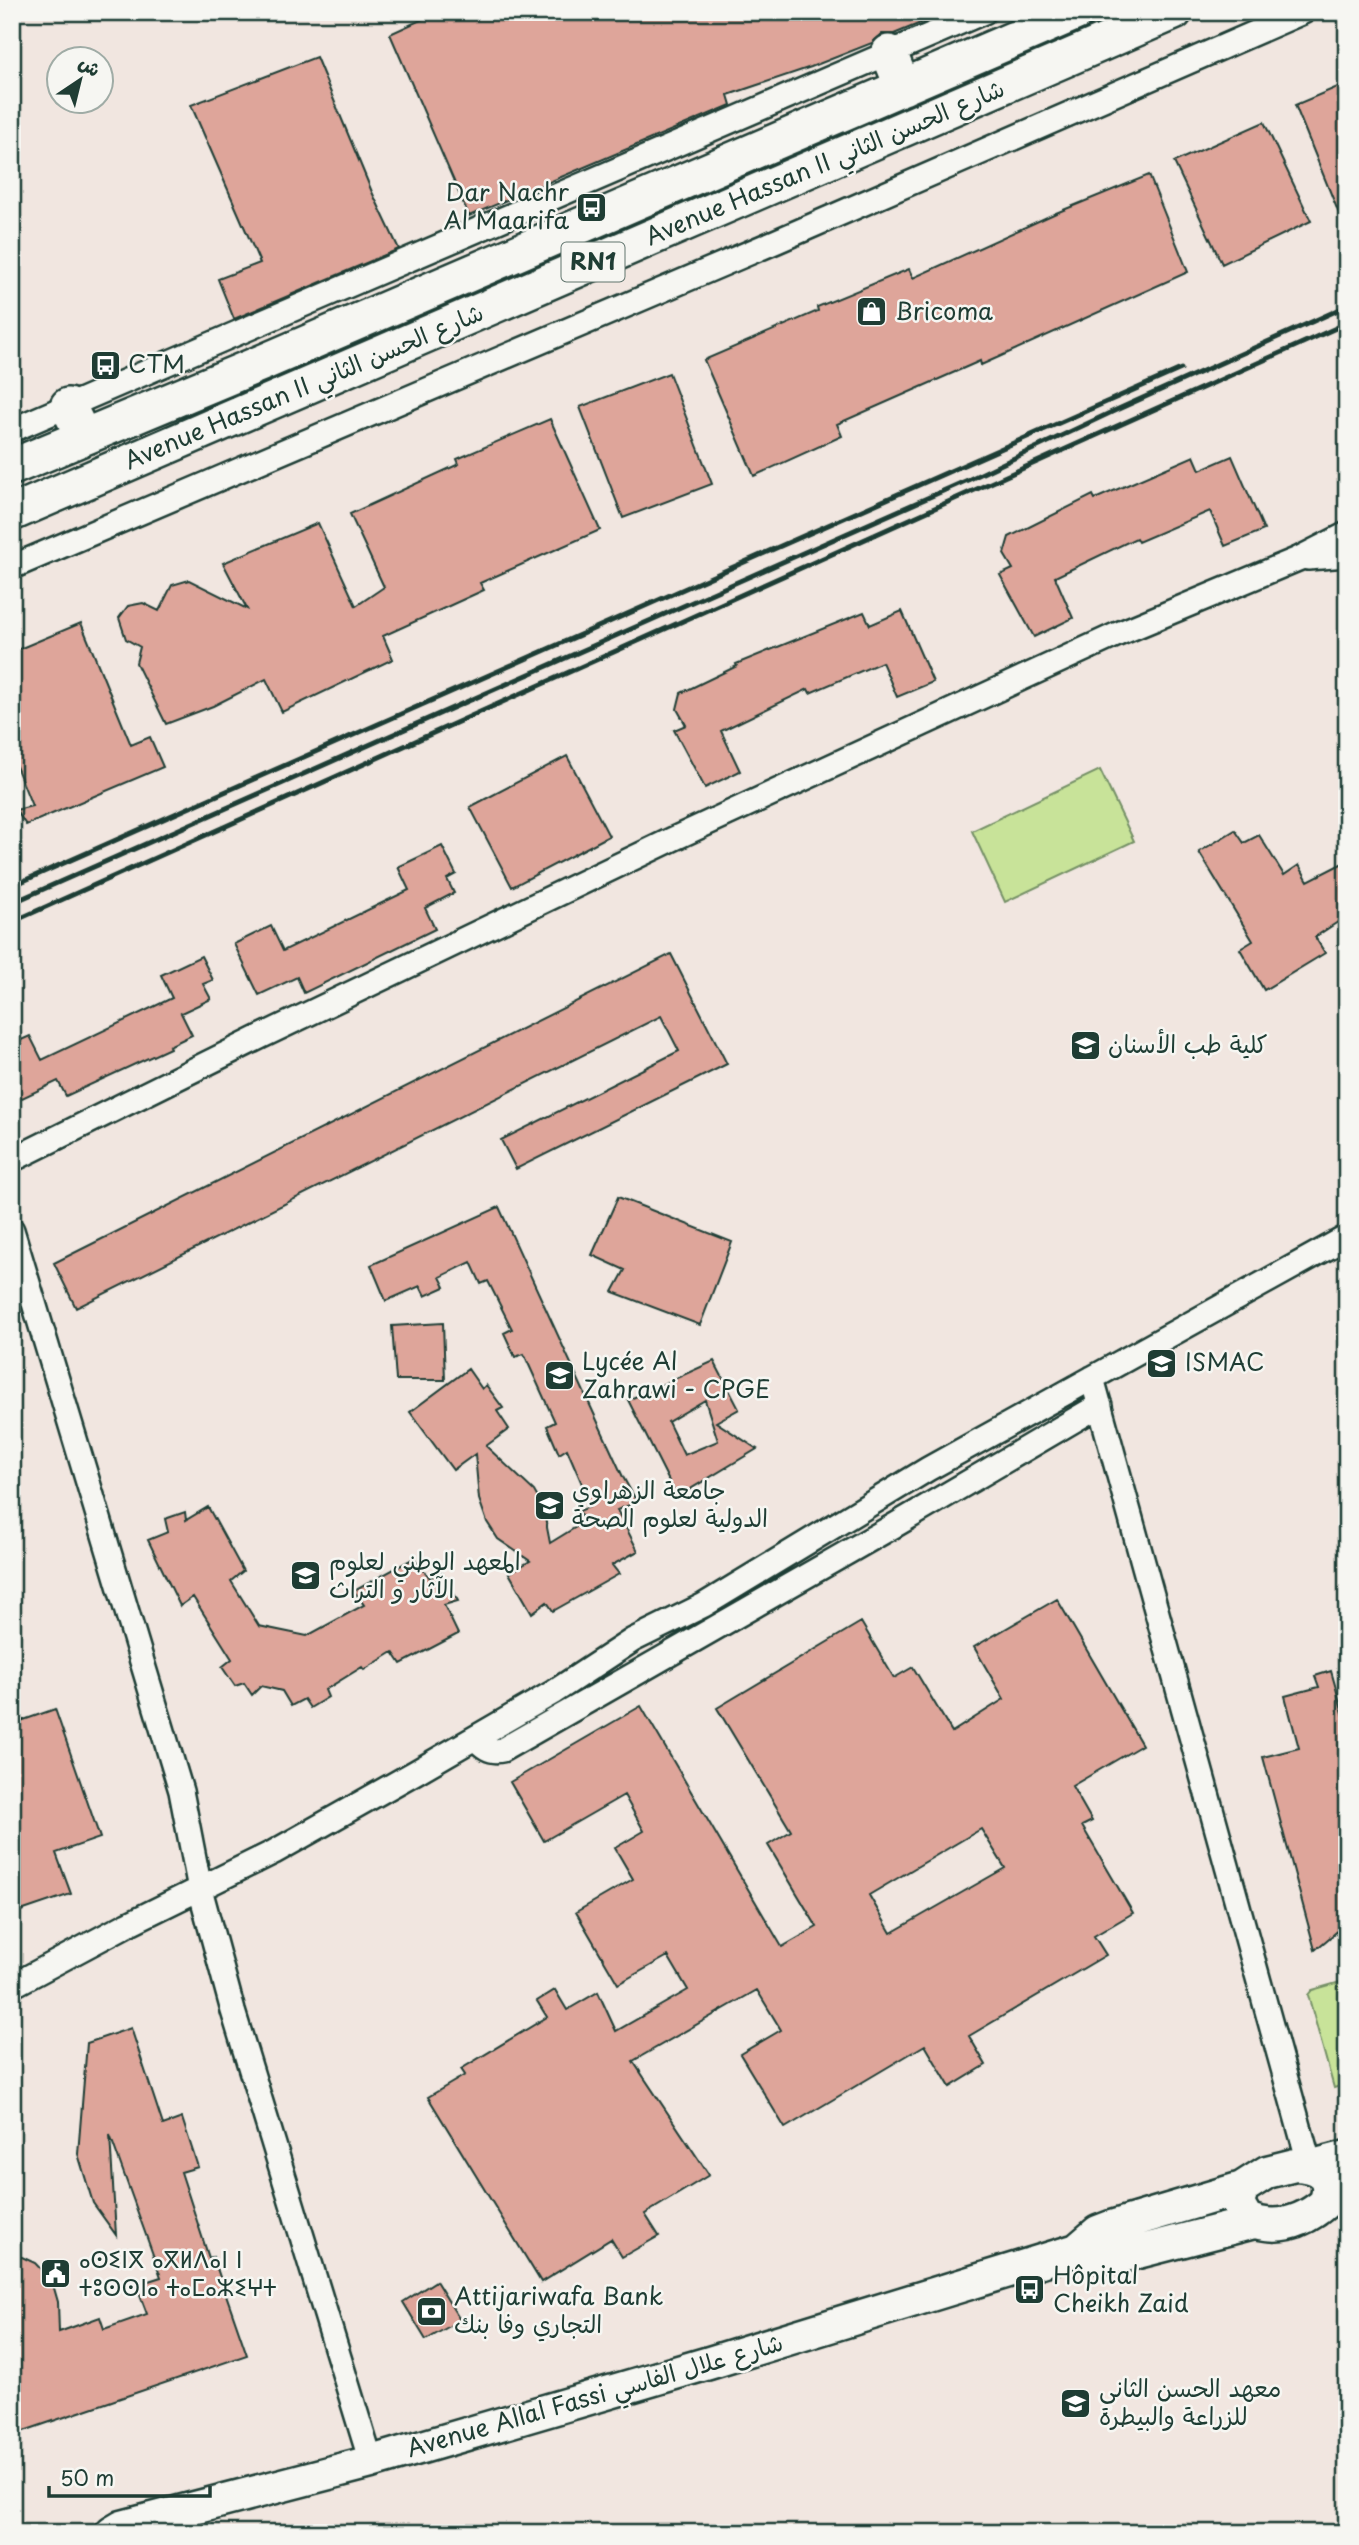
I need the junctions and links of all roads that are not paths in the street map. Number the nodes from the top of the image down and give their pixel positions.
1 (984, 12) edge
2 (1077, 12) edge
3 (1174, 12) edge
4 (1303, 12) edge
5 (888, 53) junction
6 (903, 87) junction
7 (75, 421) junction
8 (12, 430) edge
9 (12, 467) edge
10 (12, 513) edge
11 (1347, 534) edge
12 (1347, 555) edge
13 (1298, 559) junction
14 (12, 567) edge
15 (12, 1160) edge
16 (12, 1230) edge
17 (1347, 1237) edge
18 (1093, 1378) junction
19 (1100, 1405) junction
20 (475, 1738) junction
21 (200, 1889) junction
22 (12, 1986) edge
23 (1347, 2157) edge
24 (1311, 2166) junction
25 (1242, 2188) junction
26 (1336, 2200) edge
27 (1255, 2222) junction
28 (1077, 2250) junction
29 (372, 2462) junction
30 (113, 2531) edge

1 - 5 street
2 - 6 main road, Avenue Hassan II شارع الحسن الثاني / RN1
3 - 10 main road, Avenue Hassan II شارع الحسن الثاني / RN1
4 - 14 street
5 - 6 main road
5 - 7 street
6 - 7 main road, Avenue Hassan II شارع الحسن الثاني / RN1
7 - 8 street
7 - 9 main road, Avenue Hassan II شارع الحسن الثاني / RN1
11 - 13 street
12 - 13 street
13 - 15 street
16 - 21 street
17 - 18 street
18 - 19 street
18 - 20 street
19 - 20 street
19 - 24 street
20 - 21 street
21 - 22 street
21 - 29 street
23 - 24 street
24 - 25 street
24 - 26 street
25 - 27 street
25 - 28 street
26 - 27 street
27 - 28 street
28 - 29 street, Avenue Allal Fassi شارع علال الفاسي
29 - 30 street, Avenue Allal Fassi شارع علال الفاسي

